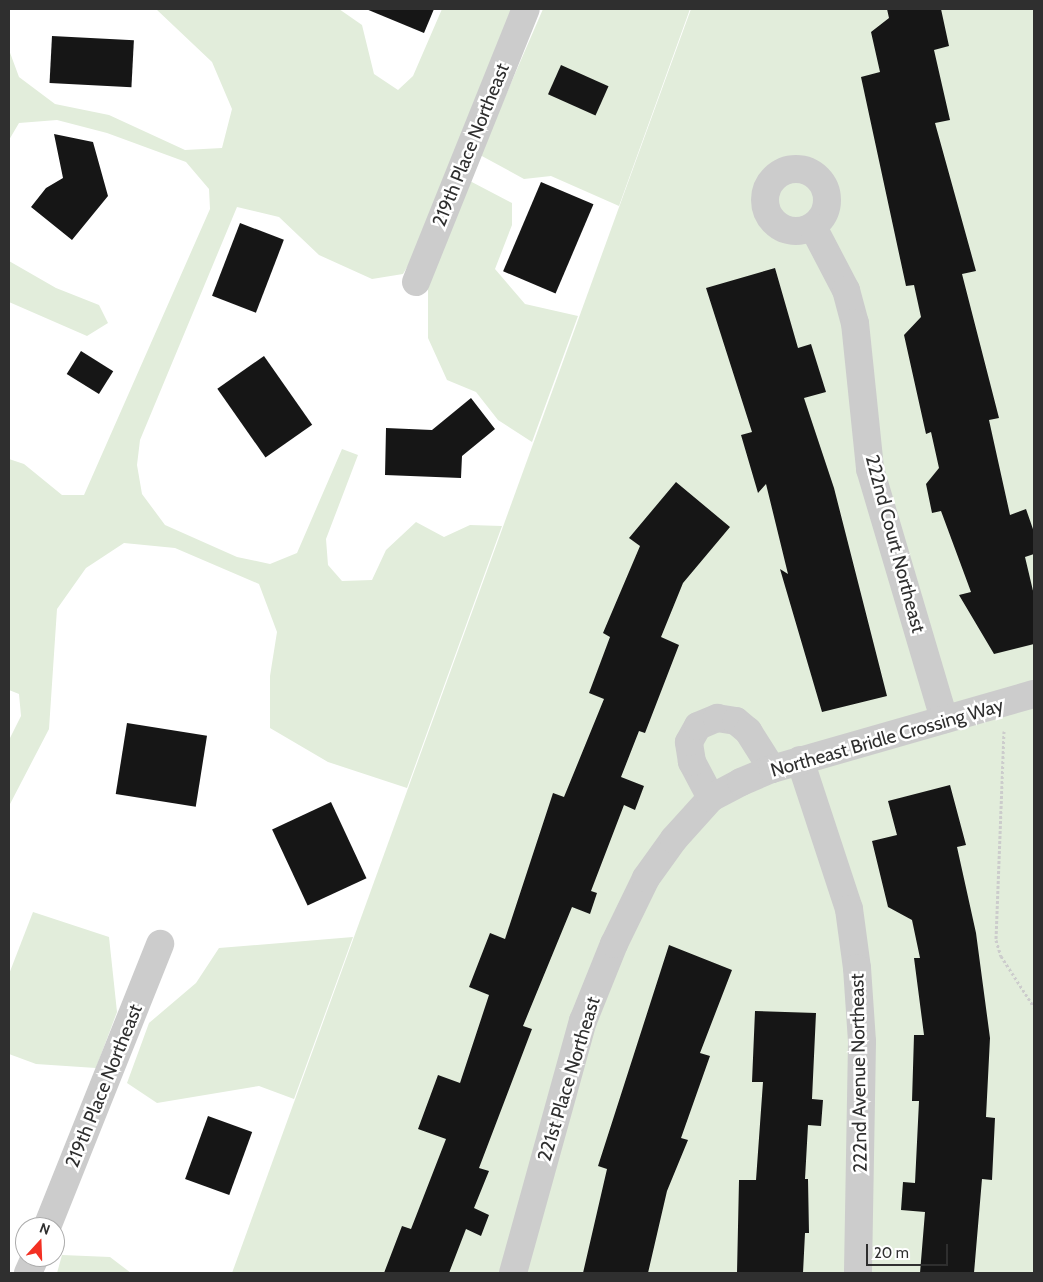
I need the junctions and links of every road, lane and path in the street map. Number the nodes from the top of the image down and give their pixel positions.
1 (526, 9) edge
2 (813, 227) dead end
3 (416, 282) dead end
4 (1034, 694) edge
5 (944, 719) junction
6 (1004, 737) dead end
7 (800, 760) junction
8 (772, 769) junction
9 (741, 782) joint
10 (711, 798) junction
11 (160, 944) dead end
12 (1034, 1007) edge
13 (51, 1217) edge
14 (513, 1273) edge
15 (858, 1273) edge

1 - 3 street, 219th Place Northeast
2 - 5 street, 222nd Court Northeast
4 - 5 street, Northeast Bridle Crossing Way
5 - 7 street, Northeast Bridle Crossing Way
6 - 12 path
7 - 8 street, Northeast Bridle Crossing Way
7 - 15 street, 222nd Avenue Northeast
8 - 9 street, Northeast Bridle Crossing Way
8 - 10 street
9 - 10 street, 221st Place Northeast
10 - 14 street, 221st Place Northeast
11 - 13 street, 219th Place Northeast

